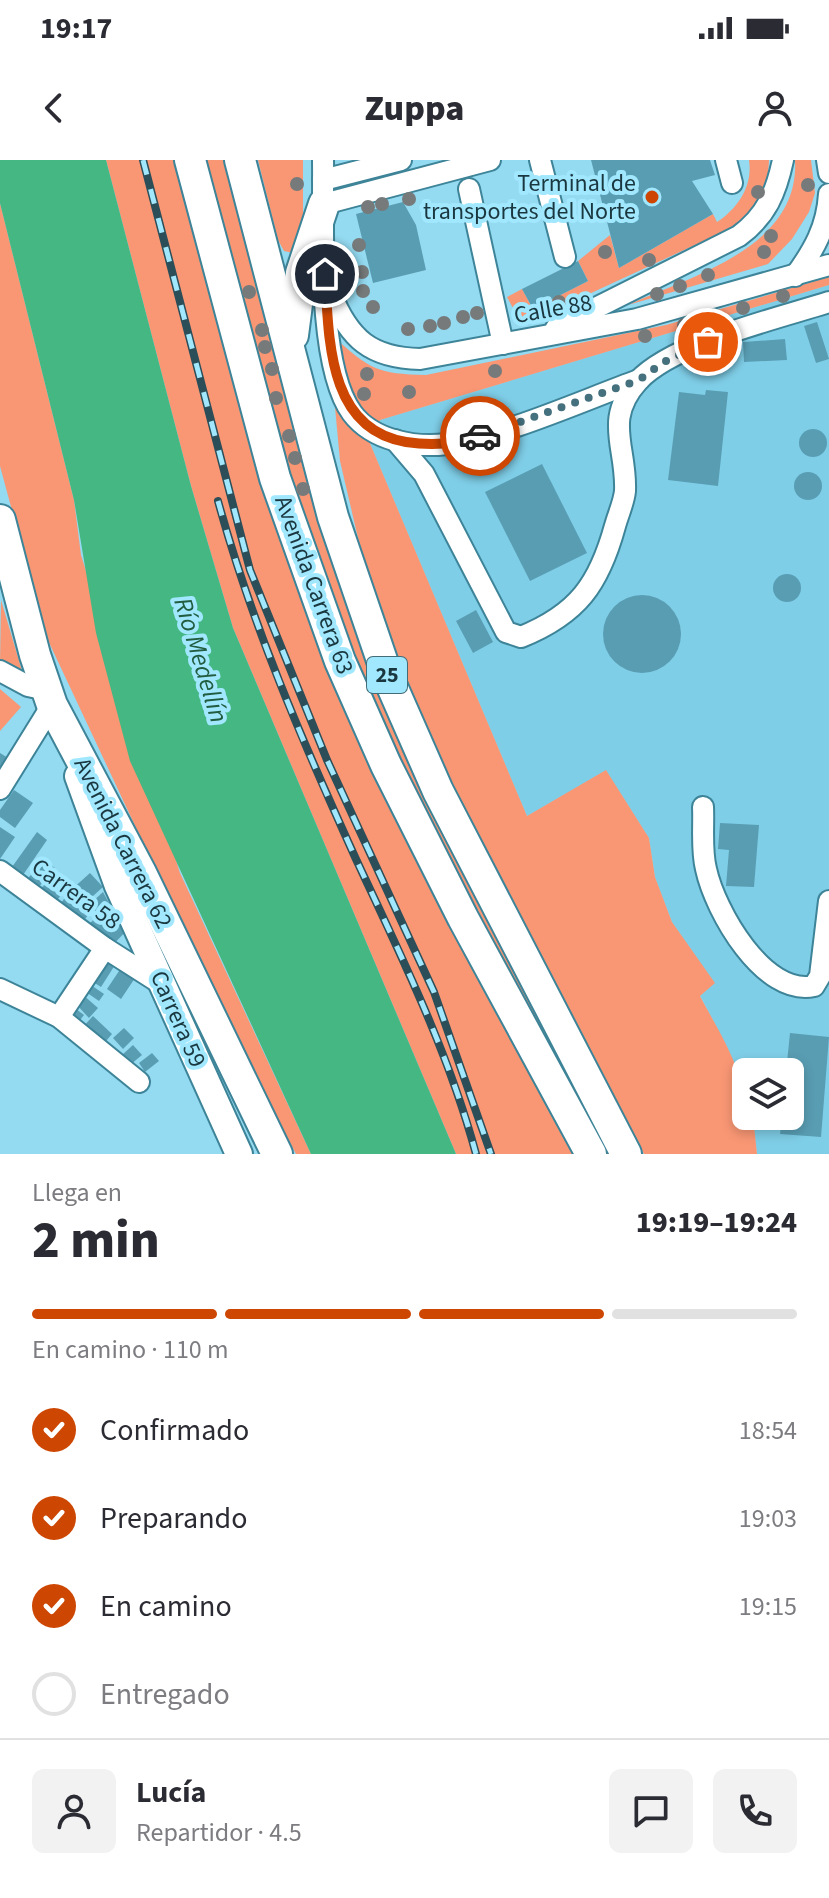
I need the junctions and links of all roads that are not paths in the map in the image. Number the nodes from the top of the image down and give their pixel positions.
1 (190, 160) edge
2 (240, 160) edge
3 (401, 160) edge
4 (490, 160) edge
5 (540, 160) edge
6 (726, 160) edge
7 (783, 160) edge
8 (827, 160) edge
9 (457, 165) edge
10 (829, 173) edge
11 (323, 182) edge
12 (732, 183) dead end
13 (469, 189) dead end
14 (829, 194) edge
15 (565, 257) dead end
16 (829, 265) edge
17 (325, 274) junction
18 (795, 276) junction
19 (829, 302) edge
20 (536, 338) junction
21 (503, 344) junction
22 (291, 357) junction
23 (639, 380) junction
24 (395, 440) junction
25 (0, 520) edge
26 (6, 579) edge
27 (0, 671) edge
28 (50, 698) junction
29 (0, 789) edge
30 (703, 807) dead end
31 (0, 871) edge
32 (829, 901) edge
33 (829, 908) edge
34 (105, 948) junction
35 (163, 985) junction
36 (0, 989) edge
37 (59, 1017) junction
38 (139, 1082) dead end
39 (239, 1154) edge
40 (277, 1154) edge
41 (591, 1154) edge
42 (626, 1154) edge

1 - 41 highway, Avenida Carrera 63 / 25
2 - 22 highway, Avenida Carrera 63 / 25
3 - 11 street
4 - 9 street
5 - 15 street
6 - 12 street
7 - 20 street
8 - 10 street
9 - 11 street
11 - 17 street
11 - 22 highway
13 - 21 street
14 - 18 street
16 - 18 street, Calle 88
17 - 21 street, Calle 88
17 - 24 street
18 - 20 street, Calle 88
19 - 23 street
20 - 21 street, Calle 88
22 - 42 highway, Avenida Carrera 63 / 25
23 - 24 street
23 - 24 street
25 - 26 highway, Avenida Carrera 62
26 - 28 highway, Avenida Carrera 62
27 - 28 street
28 - 29 street
28 - 35 main road, Carrera 59
28 - 40 highway, Avenida Carrera 62
30 - 33 street
31 - 34 street, Carrera 58
32 - 33 street
34 - 35 street, Carrera 58
34 - 37 street
35 - 39 main road, Carrera 59
36 - 37 street
37 - 38 street

